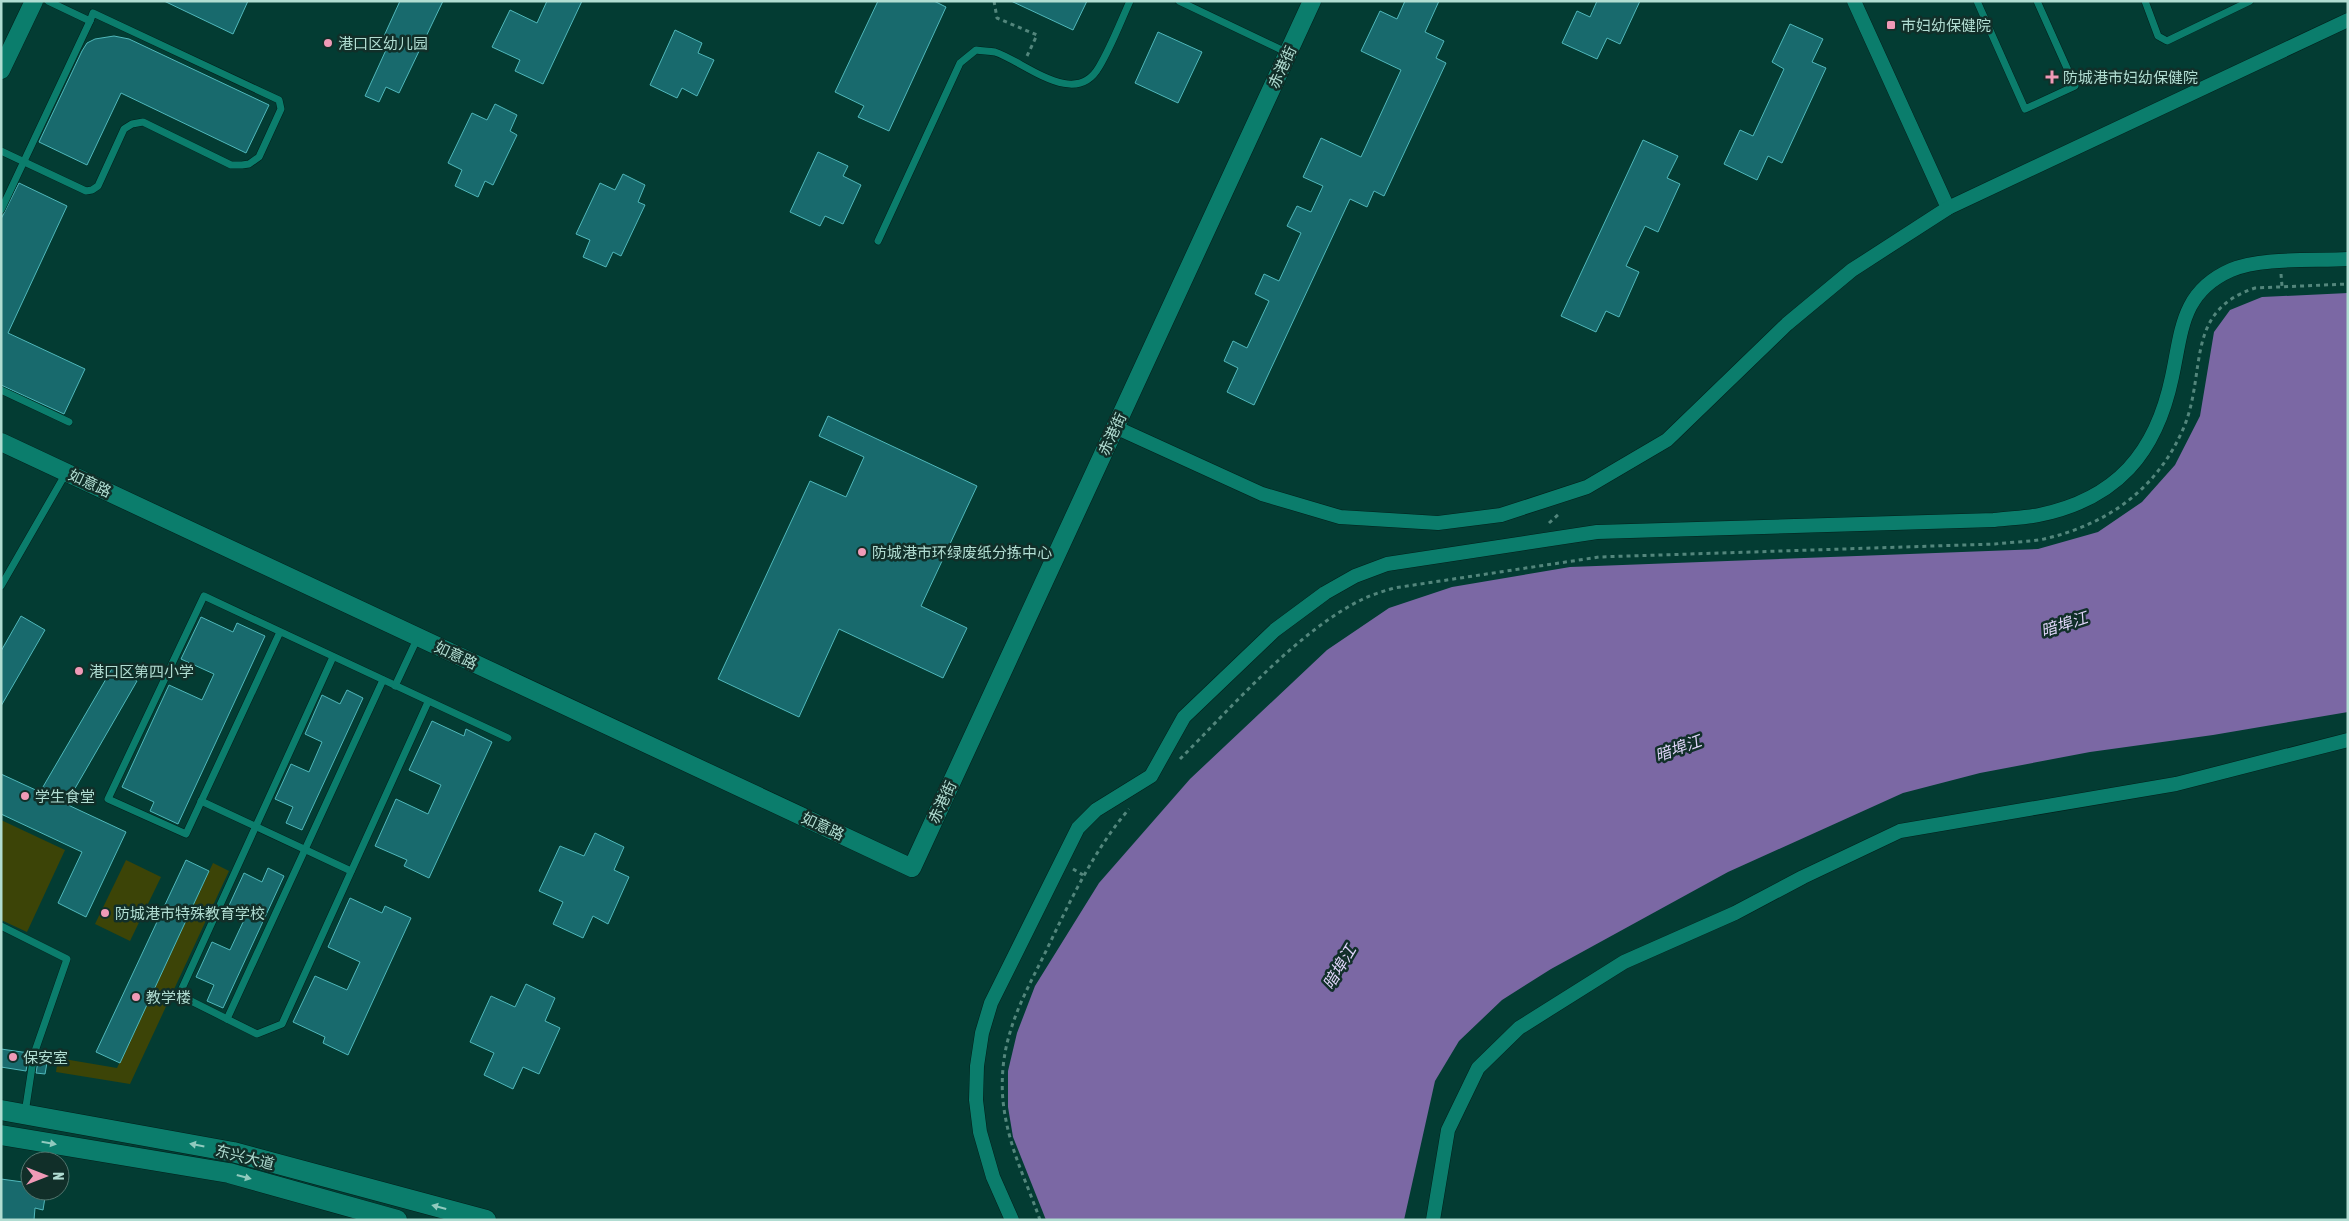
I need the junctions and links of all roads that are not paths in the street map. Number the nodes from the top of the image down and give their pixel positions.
1 (34, 1) edge
2 (48, 1) edge
3 (1130, 1) edge
4 (1179, 1) edge
5 (1312, 1) edge
6 (1854, 1) edge
7 (1977, 1) edge
8 (2037, 1) edge
9 (2145, 1) edge
10 (2250, 1) edge
11 (2348, 20) edge
12 (90, 21) junction
13 (1288, 53) junction
14 (1, 70) edge
15 (1, 151) edge
16 (24, 162) junction
17 (1948, 208) junction
18 (1, 210) edge
19 (878, 241) dead end
20 (2348, 259) edge
21 (1, 390) edge
22 (69, 422) dead end
23 (1115, 427) junction
24 (1, 442) edge
25 (66, 472) junction
26 (1, 586) edge
27 (280, 632) junction
28 (418, 637) junction
29 (333, 657) junction
30 (383, 680) junction
31 (395, 686) junction
32 (428, 702) junction
33 (508, 738) dead end
34 (2348, 740) edge
35 (201, 801) junction
36 (255, 827) junction
37 (305, 850) junction
38 (912, 868) joint
39 (351, 871) junction
40 (1, 926) edge
41 (227, 1019) junction
42 (1, 1110) edge
43 (25, 1113) junction
44 (1, 1135) edge
45 (397, 1220) edge
46 (486, 1220) edge
47 (1012, 1220) edge
48 (1433, 1220) edge

1 - 14 street
2 - 12 lane
3 - 19 lane
4 - 13 lane
5 - 13 street, 赤港街
6 - 17 street
7 - 8 lane
9 - 10 lane
11 - 17 street
12 - 16 lane
12 - 16 lane
13 - 23 street, 赤港街
15 - 16 lane
16 - 18 lane
17 - 23 street
20 - 47 street
21 - 22 lane
23 - 38 street, 赤港街
24 - 25 street, 如意路
25 - 26 lane
25 - 28 street, 如意路
27 - 29 lane
27 - 35 lane
27 - 35 lane
28 - 31 lane
28 - 38 street, 如意路
29 - 30 lane
29 - 36 lane
30 - 31 lane
30 - 37 lane
31 - 32 lane
32 - 33 lane
32 - 39 lane
34 - 48 street
35 - 36 lane
36 - 37 lane
36 - 41 lane
37 - 39 lane
37 - 41 lane
39 - 41 lane
40 - 43 lane
42 - 43 main road, 东兴大道
46 -> 43 main road, 东兴大道
44 -> 45 main road, 东兴大道

